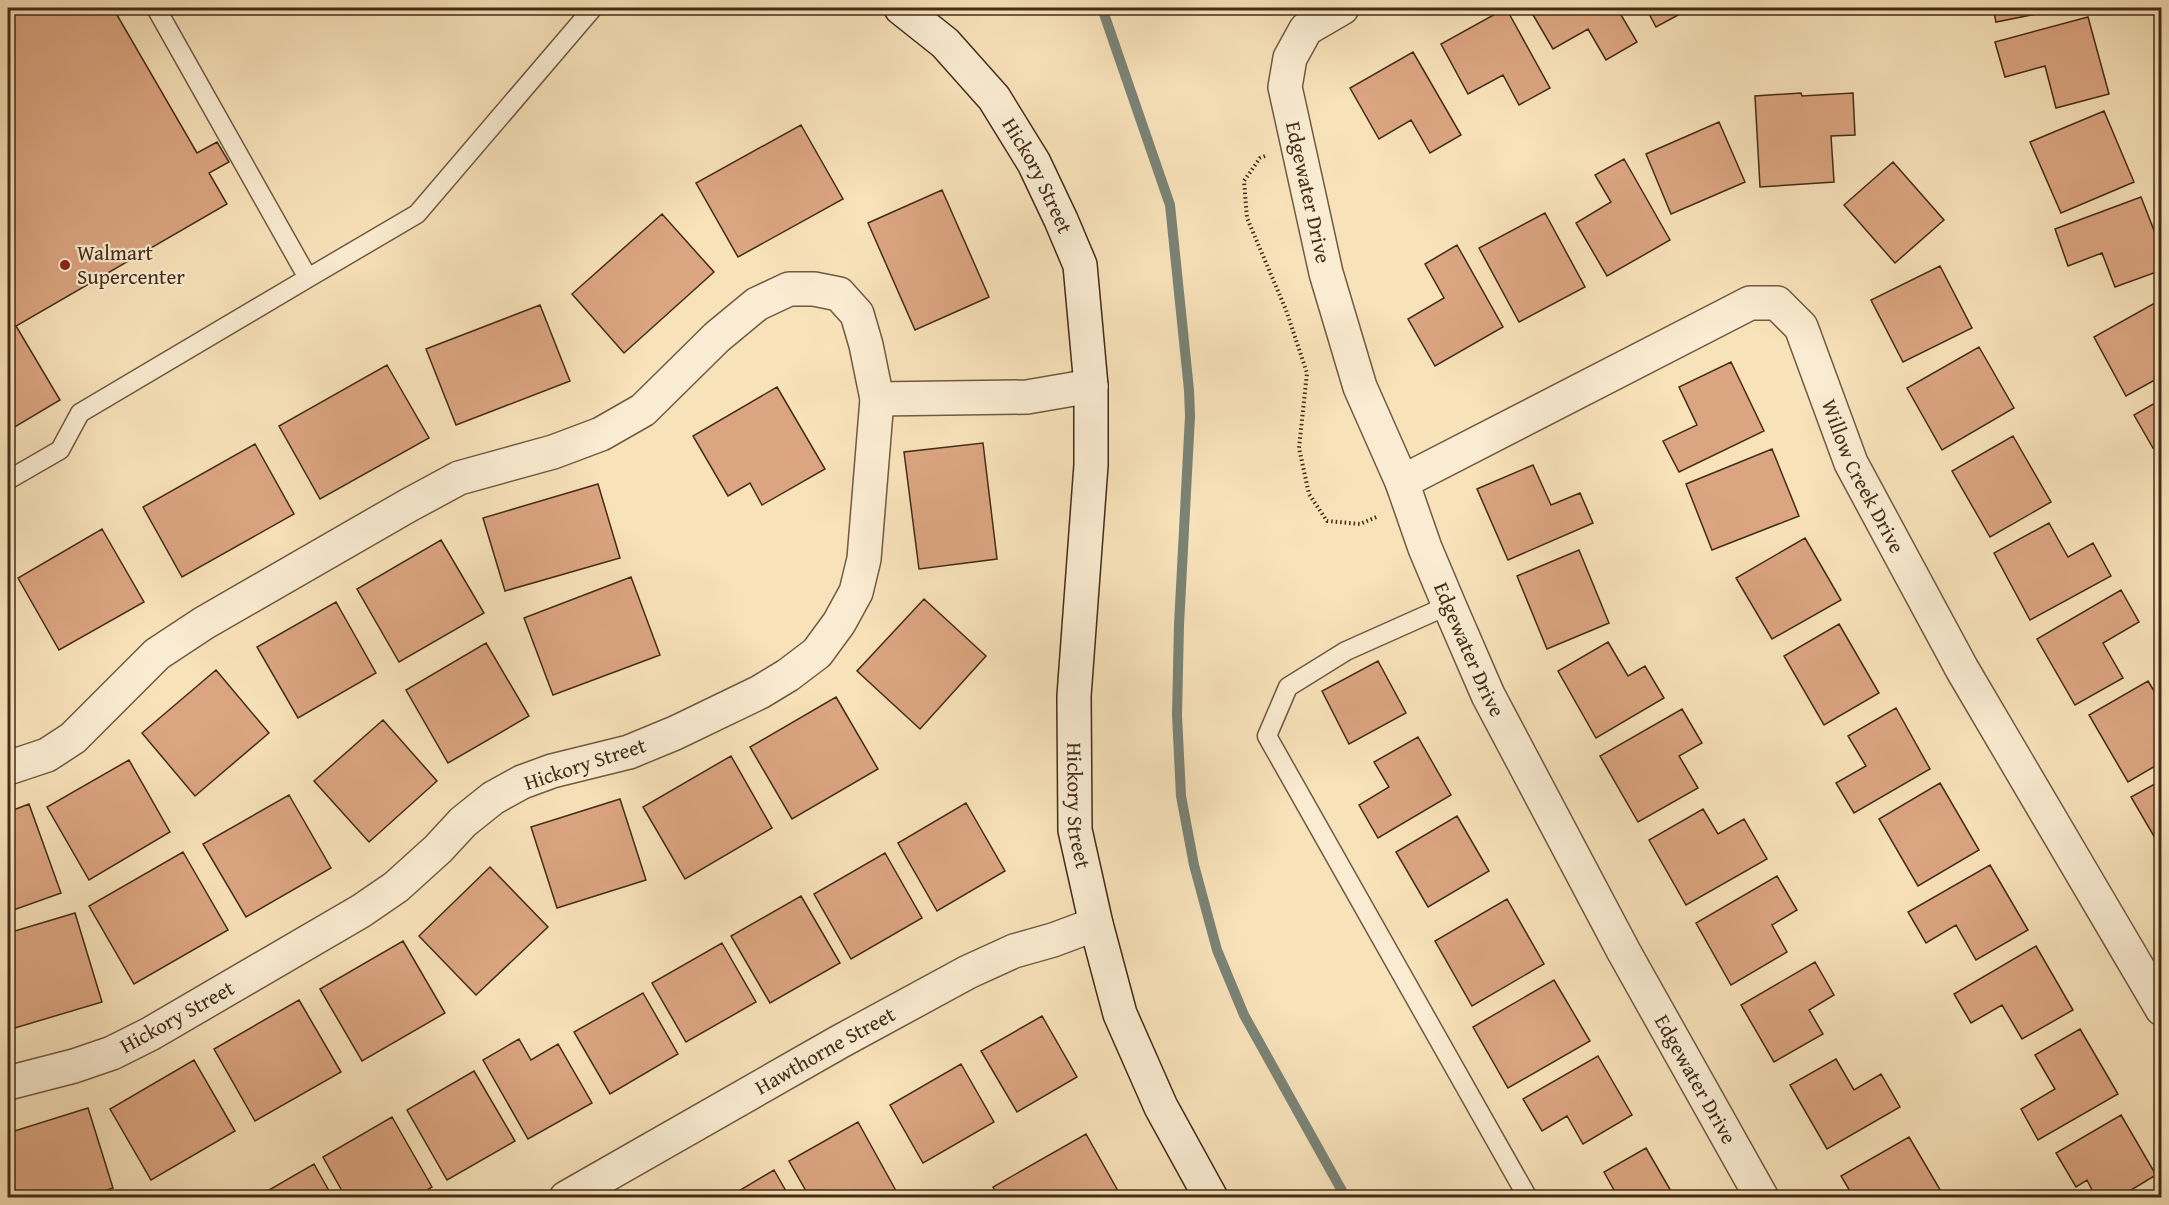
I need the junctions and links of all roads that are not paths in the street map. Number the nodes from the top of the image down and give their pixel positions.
1 (156, 8) edge
2 (593, 8) edge
3 (901, 8) edge
4 (1342, 8) edge
5 (308, 278) junction
6 (1091, 386) junction
7 (877, 399) junction
8 (8, 480) edge
9 (1402, 482) junction
10 (1449, 605) junction
11 (8, 768) edge
12 (1096, 924) junction
13 (2162, 1009) edge
14 (8, 1083) edge
15 (566, 1197) edge
16 (1211, 1197) edge
17 (1527, 1197) edge
18 (1762, 1197) edge

1 - 5 lane
2 - 5 lane
3 - 6 street, Hickory Street
4 - 9 street, Edgewater Drive
5 - 8 lane
6 - 7 street
6 - 12 street, Hickory Street
7 - 11 street, Hickory Street
7 - 14 street, Hickory Street
9 - 10 street, Edgewater Drive
9 - 13 street, Willow Creek Drive
10 - 17 lane
10 - 18 street, Edgewater Drive
12 - 15 street, Hawthorne Street
12 - 16 street, Hickory Street

